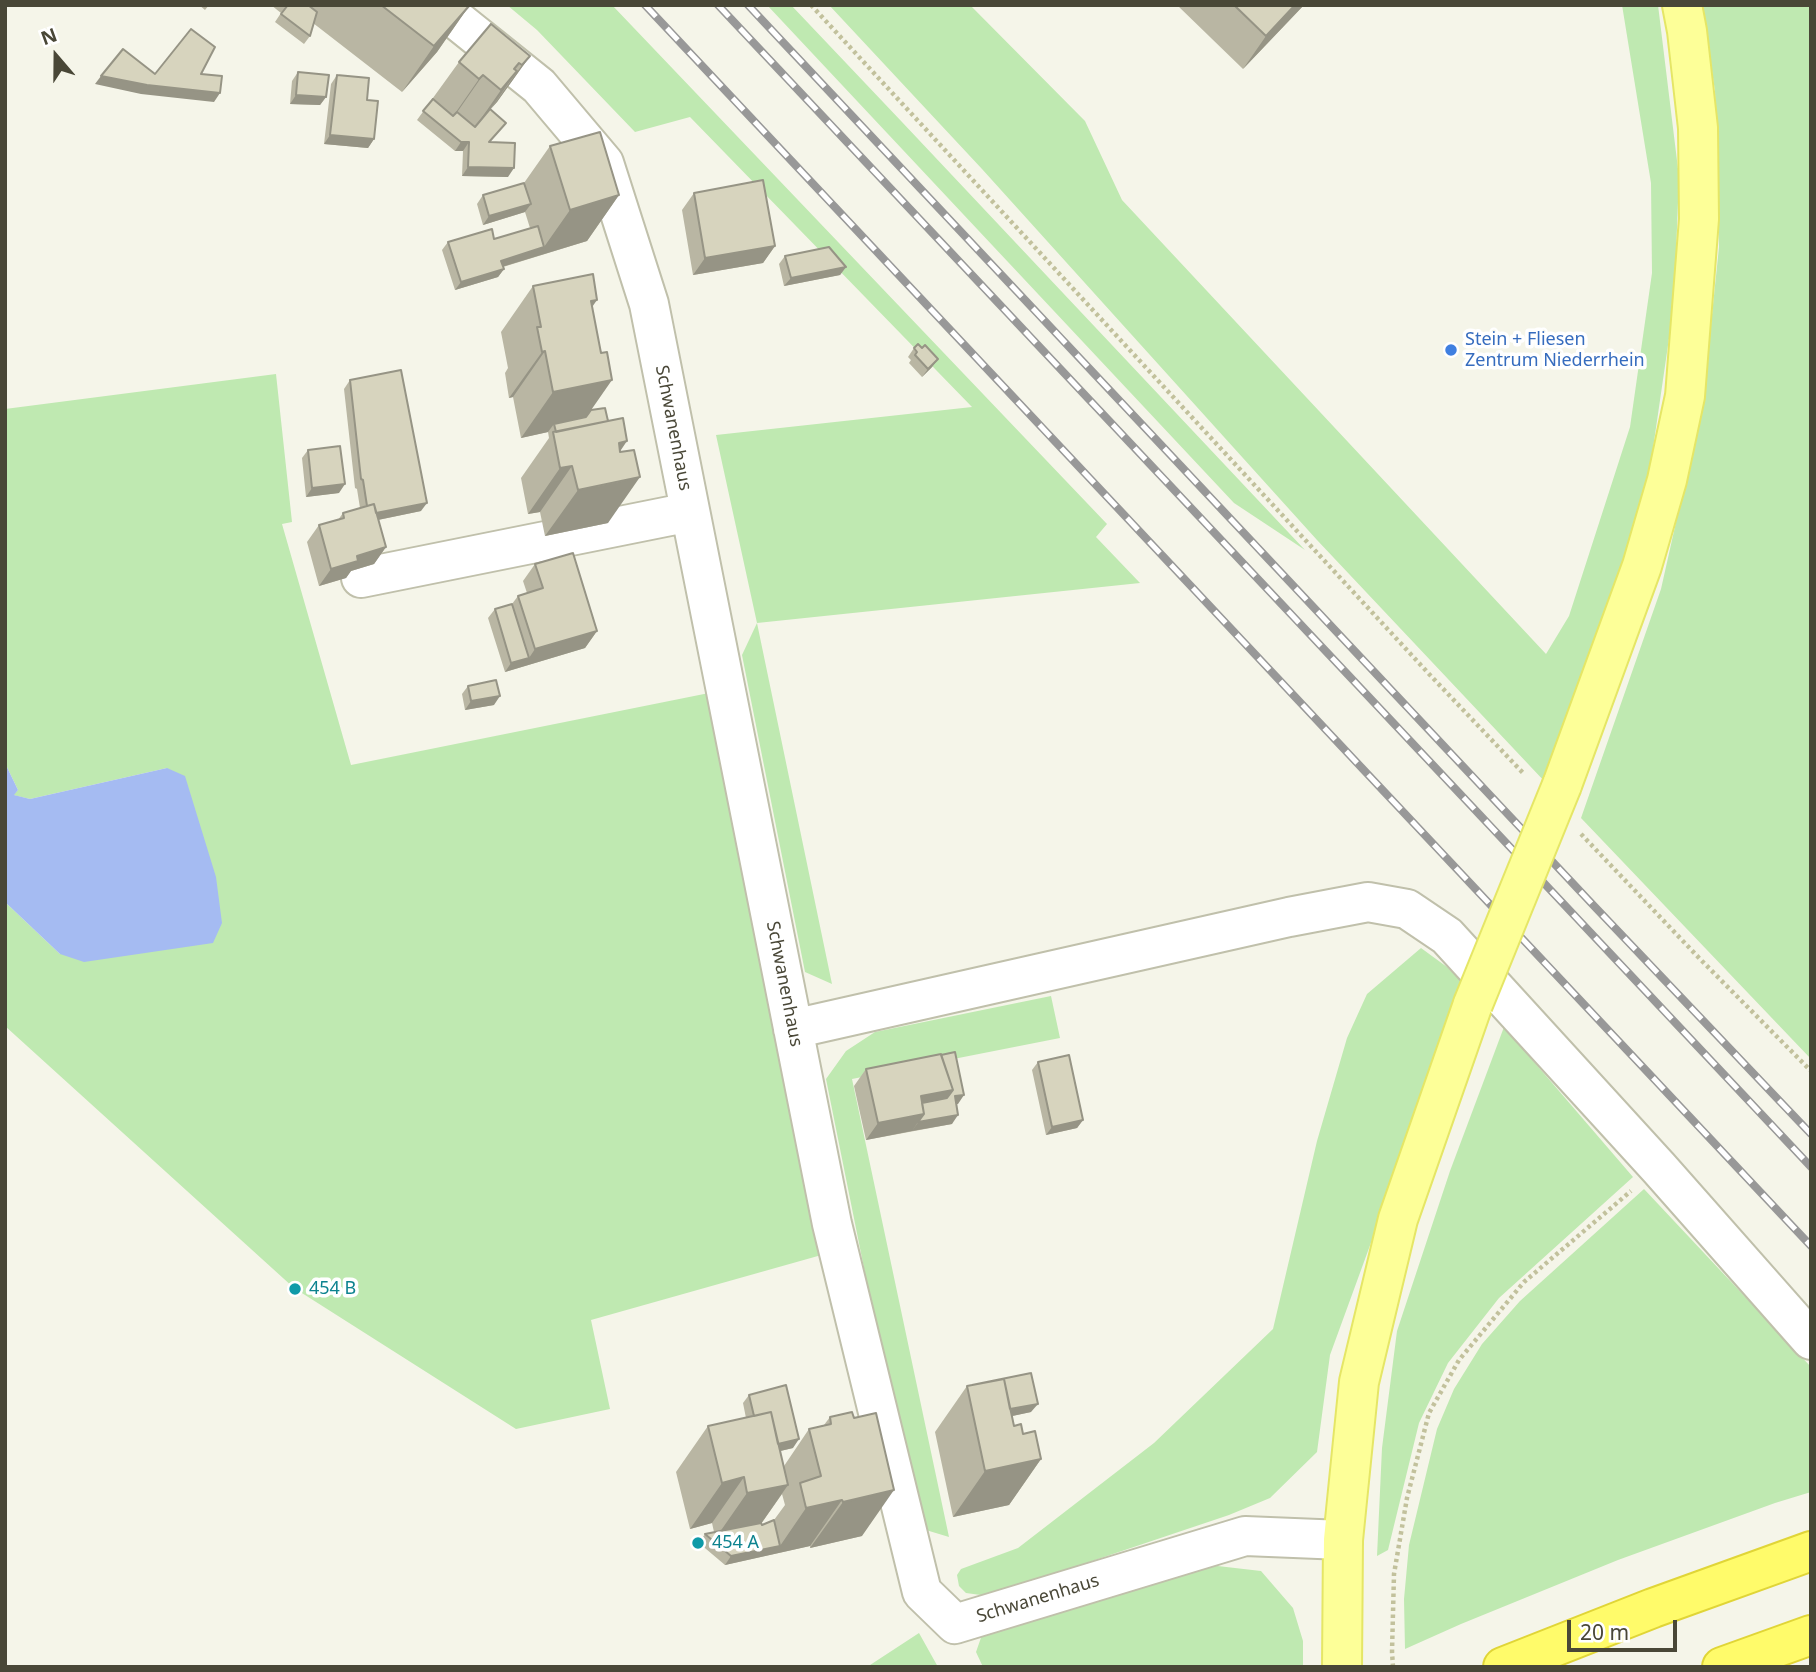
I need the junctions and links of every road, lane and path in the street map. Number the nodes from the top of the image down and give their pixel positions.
1 (438, 5) edge
2 (811, 5) edge
3 (1682, 5) edge
4 (690, 512) junction
5 (361, 578) edge
6 (1547, 784) junction
7 (1580, 833) dead end
8 (793, 1029) junction
9 (1811, 1071) edge
10 (1659, 1168) junction
11 (1811, 1340) edge
12 (1343, 1540) junction
13 (1811, 1551) edge
14 (1811, 1635) edge
15 (1342, 1667) edge
16 (1393, 1667) edge
17 (1503, 1667) edge
18 (1722, 1667) edge

1 - 4 street, Schwanenhaus
2 - 6 path
3 - 6 main road
4 - 5 street
4 - 8 street, Schwanenhaus
6 - 12 main road, bridge
7 - 9 path
8 - 10 street
8 - 12 street, Schwanenhaus
10 - 11 street
10 - 16 path
12 - 15 main road
13 - 17 highway
14 - 18 highway

